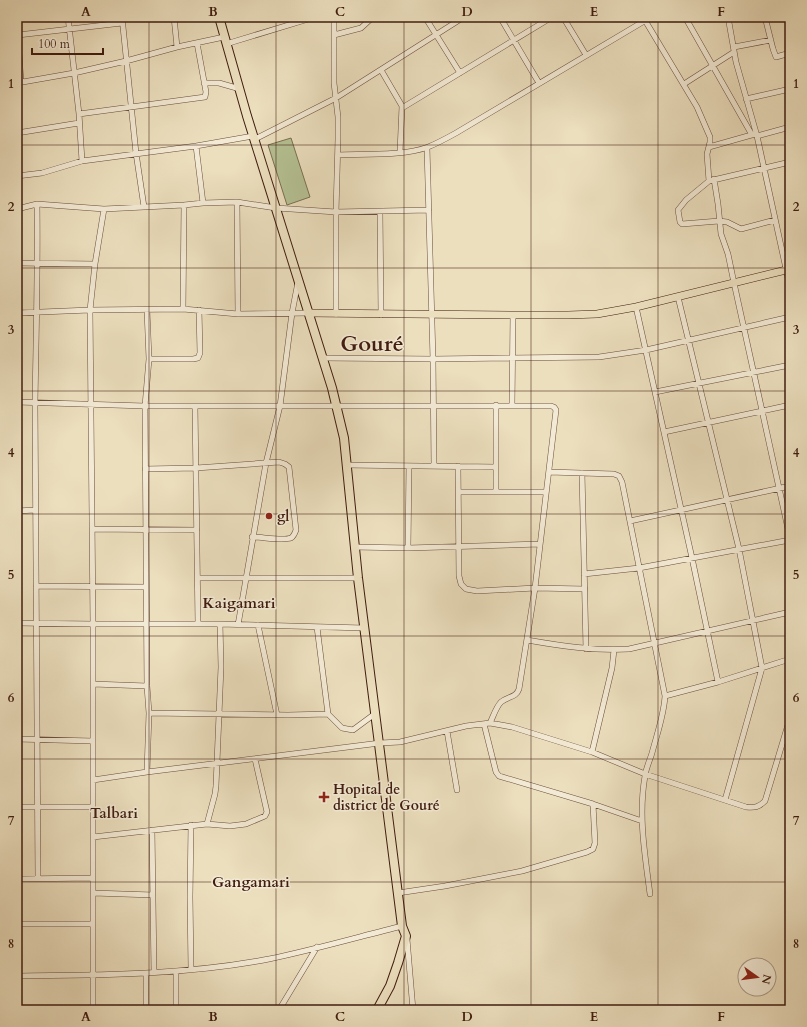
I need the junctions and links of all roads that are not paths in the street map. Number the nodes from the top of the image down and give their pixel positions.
1 (68, 17) edge
2 (174, 17) edge
3 (219, 17) edge
4 (315, 17) edge
5 (334, 17) edge
6 (373, 17) edge
7 (425, 17) edge
8 (464, 17) edge
9 (500, 17) edge
10 (552, 17) edge
11 (563, 17) edge
12 (651, 17) edge
13 (685, 17) edge
14 (728, 17) edge
15 (765, 17) edge
16 (644, 19) edge
17 (122, 20) edge
18 (17, 25) edge
19 (70, 29) junction
20 (18, 35) edge
21 (436, 35) junction
22 (334, 36) junction
23 (225, 40) junction
24 (514, 40) junction
25 (771, 40) junction
26 (197, 42) junction
27 (177, 47) junction
28 (734, 50) junction
29 (790, 54) edge
30 (586, 55) junction
31 (126, 61) junction
32 (713, 65) junction
33 (381, 70) junction
34 (74, 73) junction
35 (460, 73) junction
36 (19, 83) edge
37 (204, 83) junction
38 (539, 83) junction
39 (684, 84) junction
40 (240, 89) junction
41 (790, 89) edge
42 (336, 98) junction
43 (746, 99) junction
44 (132, 108) junction
45 (402, 108) junction
46 (79, 114) junction
47 (79, 123) junction
48 (790, 127) edge
49 (17, 133) edge
50 (755, 135) junction
51 (254, 137) junction
52 (196, 146) junction
53 (709, 147) junction
54 (427, 148) junction
55 (400, 152) junction
56 (136, 153) junction
57 (338, 155) junction
58 (82, 161) junction
59 (790, 162) edge
60 (764, 168) junction
61 (17, 176) edge
62 (712, 180) junction
63 (237, 202) junction
64 (203, 203) junction
65 (37, 204) junction
66 (184, 205) junction
67 (144, 207) junction
68 (276, 208) junction
69 (17, 209) edge
70 (104, 209) junction
71 (429, 210) junction
72 (336, 212) junction
73 (380, 212) junction
74 (775, 220) junction
75 (719, 221) junction
76 (17, 263) edge
77 (38, 264) junction
78 (95, 264) junction
79 (788, 270) edge
80 (299, 279) junction
81 (734, 283) junction
82 (790, 287) edge
83 (678, 297) junction
84 (636, 307) junction
85 (183, 309) junction
86 (90, 310) junction
87 (147, 310) junction
88 (199, 310) junction
89 (17, 313) edge
90 (37, 313) junction
91 (292, 313) junction
92 (309, 313) junction
93 (238, 314) junction
94 (336, 314) junction
95 (381, 315) junction
96 (431, 315) junction
97 (513, 315) junction
98 (790, 317) edge
99 (744, 328) junction
100 (689, 341) junction
101 (646, 350) junction
102 (323, 358) junction
103 (364, 358) junction
104 (149, 359) junction
105 (512, 359) junction
106 (433, 360) junction
107 (364, 365) dead end
108 (790, 365) edge
109 (754, 372) junction
110 (699, 383) junction
111 (655, 392) junction
112 (17, 402) edge
113 (35, 402) junction
114 (92, 404) junction
115 (337, 405) junction
116 (434, 405) junction
117 (496, 405) junction
118 (512, 405) junction
119 (790, 405) edge
120 (145, 406) junction
121 (195, 406) junction
122 (280, 406) junction
123 (762, 410) junction
124 (709, 422) junction
125 (664, 432) junction
126 (266, 463) junction
127 (346, 465) junction
128 (409, 466) junction
129 (434, 466) junction
130 (458, 466) junction
131 (496, 467) junction
132 (196, 468) junction
133 (145, 469) junction
134 (549, 472) junction
135 (582, 472) junction
136 (790, 486) edge
137 (779, 489) junction
138 (459, 492) junction
139 (496, 492) junction
140 (546, 492) junction
141 (727, 500) junction
142 (681, 509) junction
143 (36, 510) junction
144 (17, 511) edge
145 (630, 520) junction
146 (92, 529) junction
147 (146, 530) junction
148 (197, 530) junction
149 (252, 537) junction
150 (790, 539) edge
151 (540, 544) junction
152 (459, 546) junction
153 (354, 547) junction
154 (408, 548) junction
155 (739, 549) junction
156 (692, 558) junction
157 (639, 568) junction
158 (584, 574) junction
159 (198, 578) junction
160 (245, 578) junction
161 (358, 578) junction
162 (36, 586) junction
163 (93, 587) junction
164 (146, 587) junction
165 (535, 588) junction
166 (585, 589) junction
167 (790, 612) edge
168 (753, 620) junction
169 (17, 623) edge
170 (36, 623) junction
171 (93, 624) junction
172 (146, 624) junction
173 (198, 624) junction
174 (220, 624) junction
175 (238, 625) junction
176 (258, 625) junction
177 (317, 627) junction
178 (364, 628) junction
179 (707, 631) junction
180 (527, 640) junction
181 (655, 643) junction
182 (586, 649) junction
183 (614, 650) junction
184 (790, 659) edge
185 (762, 668) junction
186 (718, 682) junction
187 (93, 684) junction
188 (147, 686) junction
189 (665, 696) junction
190 (148, 713) junction
191 (218, 713) junction
192 (376, 713) junction
193 (328, 714) junction
194 (277, 715) junction
195 (790, 718) edge
196 (490, 723) junction
197 (484, 724) junction
198 (447, 731) junction
199 (17, 739) edge
200 (36, 740) junction
201 (93, 741) junction
202 (380, 744) junction
203 (592, 752) junction
204 (255, 759) junction
205 (216, 763) junction
206 (147, 772) junction
207 (645, 774) junction
208 (92, 780) junction
209 (457, 790) dead end
210 (725, 800) junction
211 (593, 804) junction
212 (17, 807) edge
213 (37, 807) junction
214 (93, 807) junction
215 (642, 821) junction
216 (207, 824) junction
217 (191, 825) junction
218 (152, 830) junction
219 (93, 837) junction
220 (38, 878) junction
221 (93, 878) junction
222 (17, 879) edge
223 (93, 893) junction
224 (398, 893) junction
225 (650, 894) dead end
226 (153, 895) junction
227 (17, 924) edge
228 (93, 924) junction
229 (402, 926) junction
230 (406, 936) junction
231 (316, 947) junction
232 (191, 970) junction
233 (176, 971) junction
234 (154, 972) junction
235 (146, 973) junction
236 (94, 975) junction
237 (17, 976) edge
238 (93, 1010) edge
239 (146, 1010) edge
240 (176, 1010) edge
241 (278, 1010) edge
242 (377, 1010) edge
243 (413, 1010) edge

1 - 19 street
2 - 27 street
3 - 23 highway
4 - 23 street
5 - 22 street
6 - 22 street
7 - 21 street
8 - 21 street
9 - 24 street
10 - 24 street
11 - 30 street
12 - 16 street
13 - 32 street
14 - 28 street
15 - 25 street
16 - 30 street
16 - 39 street
17 - 19 street
17 - 31 street
18 - 20 street
19 - 20 street
19 - 34 street
20 - 36 street
21 - 33 street
21 - 35 street
22 - 42 street
23 - 26 street
23 - 40 highway
24 - 35 street
24 - 38 street
25 - 28 street
25 - 29 street
26 - 27 street
26 - 37 street
27 - 31 street
28 - 32 street
28 - 43 street
30 - 38 street
31 - 34 street
31 - 44 street
32 - 39 street
32 - 50 street
33 - 42 street
33 - 45 street
34 - 36 street
34 - 46 street
35 - 45 street
37 - 40 street
37 - 44 street
38 - 54 street
39 - 53 street
40 - 51 highway
41 - 43 street
42 - 51 street
42 - 57 street
43 - 50 street
44 - 46 street
44 - 56 street
45 - 55 street
46 - 47 street
47 - 49 street
47 - 58 street
48 - 50 street
50 - 53 street
50 - 60 street
51 - 52 street
51 - 68 highway
52 - 56 street
52 - 64 street
53 - 62 street
54 - 55 street
54 - 71 street
55 - 57 street
56 - 58 street
56 - 67 street
57 - 72 street
58 - 61 street
59 - 60 street
60 - 62 street
60 - 74 street
62 - 75 street
62 - 75 street
63 - 64 street
63 - 68 street
63 - 93 street
64 - 66 street
65 - 69 street
65 - 70 street
65 - 77 street
66 - 67 street
66 - 85 street
67 - 70 street
68 - 72 street
68 - 80 highway
70 - 78 street
71 - 73 street
71 - 96 street
72 - 73 street
72 - 94 street
73 - 95 street
74 - 75 street
74 - 79 street
75 - 81 street
76 - 77 street
77 - 78 street
77 - 90 street
78 - 86 street
79 - 81 main road
79 - 82 street
80 - 91 street
80 - 92 highway
81 - 83 main road
81 - 99 street
83 - 84 main road
83 - 100 street
84 - 97 main road
84 - 101 street
85 - 87 street
85 - 88 street
86 - 87 street
86 - 90 street
86 - 114 street
87 - 104 street
88 - 93 street
88 - 104 street
89 - 90 street
90 - 113 street
91 - 92 street
91 - 93 street
91 - 122 street
92 - 94 main road
92 - 102 highway
94 - 95 main road
95 - 96 main road
96 - 97 main road
96 - 106 street
97 - 105 street
98 - 99 street
99 - 100 street
99 - 109 street
100 - 101 street
100 - 110 street
101 - 105 street
101 - 111 street
102 - 103 street
102 - 115 highway
103 - 106 street
103 - 107 street
104 - 120 street
105 - 106 street
105 - 118 street
106 - 116 street
108 - 109 street
109 - 110 street
109 - 123 street
110 - 111 street
110 - 124 street
111 - 125 street
112 - 113 street
113 - 114 street
113 - 143 street
114 - 120 street
114 - 146 street
115 - 116 street
115 - 122 street
115 - 127 highway
116 - 117 street
116 - 129 street
117 - 118 street
117 - 131 street
118 - 134 street
119 - 123 street
120 - 121 street
120 - 133 street
121 - 122 street
121 - 132 street
122 - 126 street
123 - 124 street
123 - 137 street
124 - 125 street
124 - 141 street
125 - 142 street
126 - 132 street
126 - 149 street
126 - 149 street
127 - 128 street
127 - 153 highway
128 - 129 street
128 - 154 street
129 - 130 street
130 - 131 street
130 - 138 street
131 - 139 street
132 - 133 street
132 - 148 street
133 - 147 street
134 - 135 street
134 - 140 street
135 - 145 street
135 - 158 street
136 - 137 street
137 - 141 street
137 - 150 street
138 - 139 street
138 - 152 street
139 - 140 street
140 - 151 street
141 - 142 street
141 - 155 street
142 - 145 street
142 - 156 street
143 - 144 street
143 - 162 street
145 - 157 street
146 - 147 street
146 - 163 street
147 - 148 street
147 - 164 street
148 - 159 street
149 - 160 street
150 - 155 street
151 - 152 street
151 - 165 street
152 - 154 street
152 - 165 street
153 - 154 street
153 - 161 highway
155 - 156 street
155 - 168 street
156 - 157 street
156 - 179 street
157 - 158 street
157 - 181 street
158 - 166 street
159 - 160 street
159 - 173 street
160 - 161 street
160 - 175 street
161 - 178 highway
162 - 163 street
162 - 170 street
163 - 164 street
163 - 171 street
164 - 172 street
165 - 166 street
165 - 180 street
166 - 182 street
167 - 168 street
168 - 179 street
168 - 185 street
169 - 170 street
170 - 171 street
170 - 200 street
171 - 172 street
171 - 187 street
172 - 173 street
172 - 188 street
173 - 174 street
174 - 175 street
174 - 191 street
175 - 176 street
176 - 177 street
176 - 194 street
177 - 178 street
177 - 193 street
178 - 192 highway
179 - 181 street
179 - 186 street
180 - 182 street
180 - 196 street
181 - 183 street
181 - 189 street
182 - 183 street
183 - 203 street
184 - 185 street
185 - 186 street
185 - 210 street
186 - 189 street
187 - 188 street
187 - 201 street
188 - 190 street
189 - 207 street
190 - 191 street
190 - 206 street
191 - 194 street
191 - 205 street
192 - 193 street
192 - 202 highway
193 - 194 street
195 - 210 street
196 - 197 street
196 - 203 street
197 - 198 street
197 - 211 street
198 - 202 street
198 - 209 street
199 - 200 street
200 - 201 street
200 - 213 street
201 - 208 street
202 - 204 street
202 - 224 highway
203 - 207 street
204 - 205 street
204 - 216 street
205 - 206 street
205 - 216 street
206 - 208 street
207 - 210 street
207 - 215 street
208 - 214 street
211 - 215 street
211 - 224 street
212 - 213 street
213 - 214 street
213 - 220 street
214 - 219 street
215 - 225 street
216 - 217 street
217 - 218 street
217 - 232 street
218 - 219 street
218 - 226 street
219 - 221 street
220 - 221 street
220 - 222 street
221 - 223 street
223 - 226 street
223 - 228 street
224 - 229 highway
226 - 234 street
227 - 228 street
228 - 236 street
229 - 230 highway
229 - 231 street
230 - 242 highway
230 - 243 street
231 - 232 street
231 - 241 street
232 - 233 street
233 - 234 street
233 - 240 street
234 - 235 street
235 - 236 street
235 - 239 street
236 - 237 street
236 - 238 street

